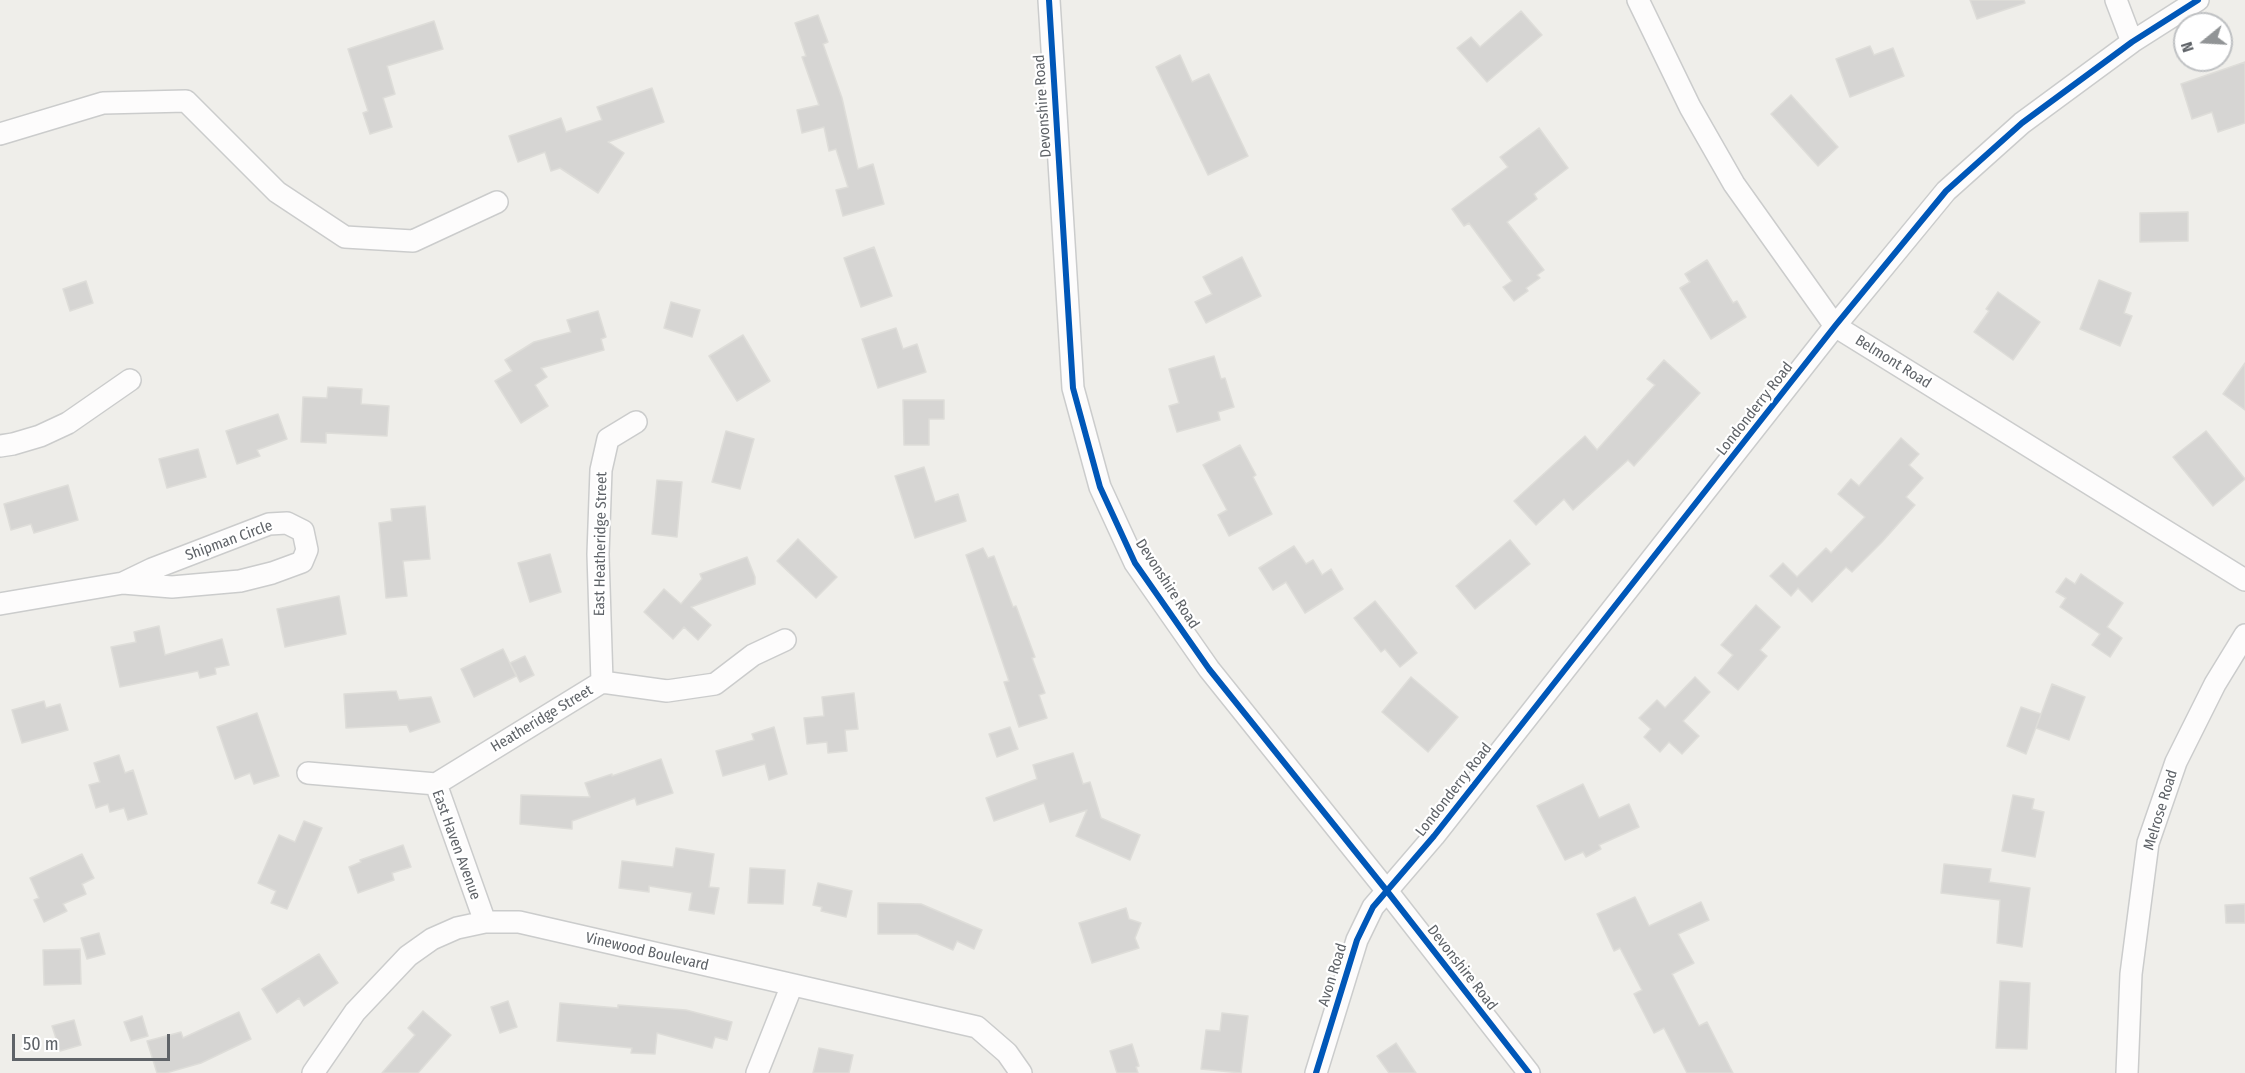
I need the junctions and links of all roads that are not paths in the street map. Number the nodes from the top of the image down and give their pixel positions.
1 (1049, 0) edge
2 (1638, 0) edge
3 (2116, 0) edge
4 (2198, 0) edge
5 (2132, 42) junction
6 (0, 134) edge
7 (497, 202) dead end
8 (1835, 326) junction
9 (130, 380) dead end
10 (636, 422) dead end
11 (0, 446) edge
12 (2245, 580) edge
13 (123, 583) junction
14 (0, 604) edge
15 (2245, 635) edge
16 (785, 640) dead end
17 (602, 682) junction
18 (308, 773) dead end
19 (436, 784) junction
20 (1387, 891) junction
21 (484, 922) junction
22 (792, 986) junction
23 (316, 1072) edge
24 (756, 1073) edge
25 (1021, 1073) edge
26 (1316, 1073) edge
27 (1529, 1073) edge
28 (2127, 1073) edge

1 - 20 street, Devonshire Road
2 - 8 street, Belmont Road
3 - 5 street
4 - 5 street, Londonderry Road
5 - 8 street, Londonderry Road
6 - 7 street
8 - 12 street, Belmont Road
8 - 20 street, Londonderry Road
9 - 11 street
10 - 17 street, East Heatheridge Street
13 - 13 street, Shipman Circle
13 - 14 street, Shipman Circle
15 - 28 street, Melrose Road
16 - 17 street, Heatheridge Street
17 - 19 street, Heatheridge Street
18 - 19 street, East Haven Avenue
19 - 21 street, East Haven Avenue
20 - 26 street, Avon Road
20 - 27 street, Devonshire Road
21 - 22 street, Vinewood Boulevard
21 - 23 street, Vinewood Boulevard
22 - 24 street
22 - 25 street, Vinewood Boulevard

